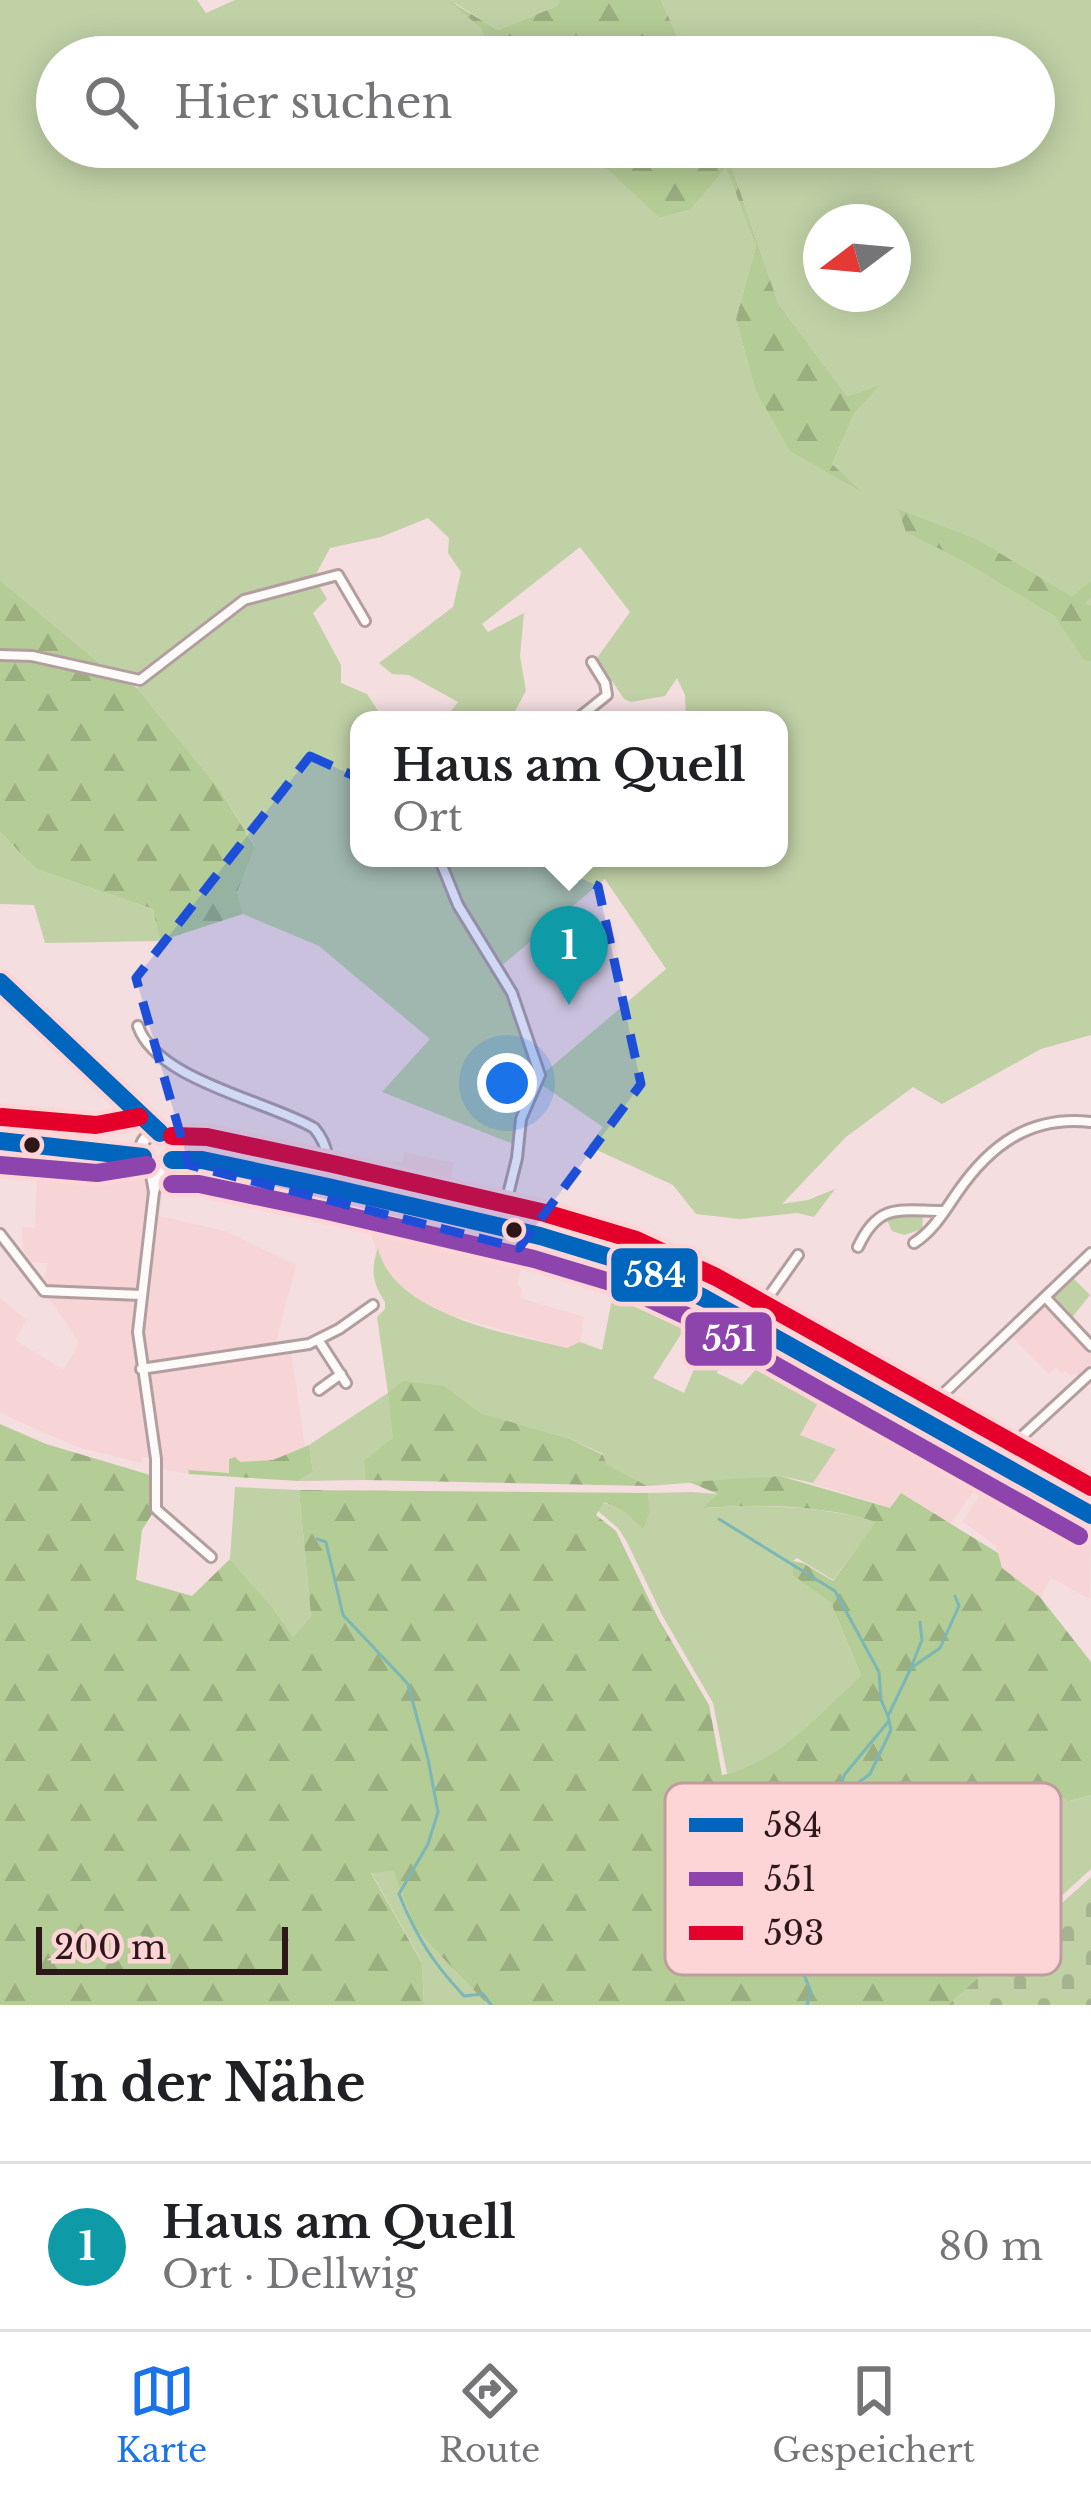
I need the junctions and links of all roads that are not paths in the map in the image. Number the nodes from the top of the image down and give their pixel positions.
1 (365, 621) dead end
2 (0, 655) edge
3 (592, 662) dead end
4 (587, 711) edge
5 (443, 867) edge
6 (0, 982) edge
7 (138, 1026) dead end
8 (134, 1109) junction
9 (1091, 1122) edge
10 (160, 1132) junction
11 (144, 1140) junction
12 (0, 1141) edge
13 (98, 1149) junction
14 (170, 1158) junction
15 (146, 1161) junction
16 (322, 1186) junction
17 (154, 1192) junction
18 (945, 1211) junction
19 (500, 1227) junction
20 (0, 1234) edge
21 (914, 1244) dead end
22 (858, 1247) dead end
23 (1091, 1253) edge
24 (798, 1255) dead end
25 (141, 1295) junction
26 (1046, 1297) junction
27 (373, 1305) dead end
28 (749, 1323) junction
29 (320, 1341) junction
30 (1091, 1346) edge
31 (141, 1369) junction
32 (1091, 1373) edge
33 (319, 1390) dead end
34 (918, 1418) junction
35 (998, 1463) junction
36 (1091, 1514) edge
37 (211, 1557) dead end

1 - 2 street
3 - 4 street
5 - 19 street
6 - 8 main road
7 - 16 street
8 - 10 main road
8 - 11 main road
9 - 18 street
10 - 11 main road
10 - 14 main road
11 - 13 main road
11 - 15 main road
12 - 13 main road
13 - 15 main road
14 - 15 main road
14 - 16 main road
14 - 17 street
15 - 17 street
16 - 19 main road
17 - 25 street
18 - 21 street
18 - 22 street
19 - 28 main road
20 - 25 street
23 - 26 street
24 - 28 street
25 - 31 street
26 - 30 street
26 - 34 street
27 - 29 street
28 - 34 main road
29 - 31 street
29 - 33 street
31 - 37 street
32 - 35 street
34 - 35 main road
35 - 36 main road

